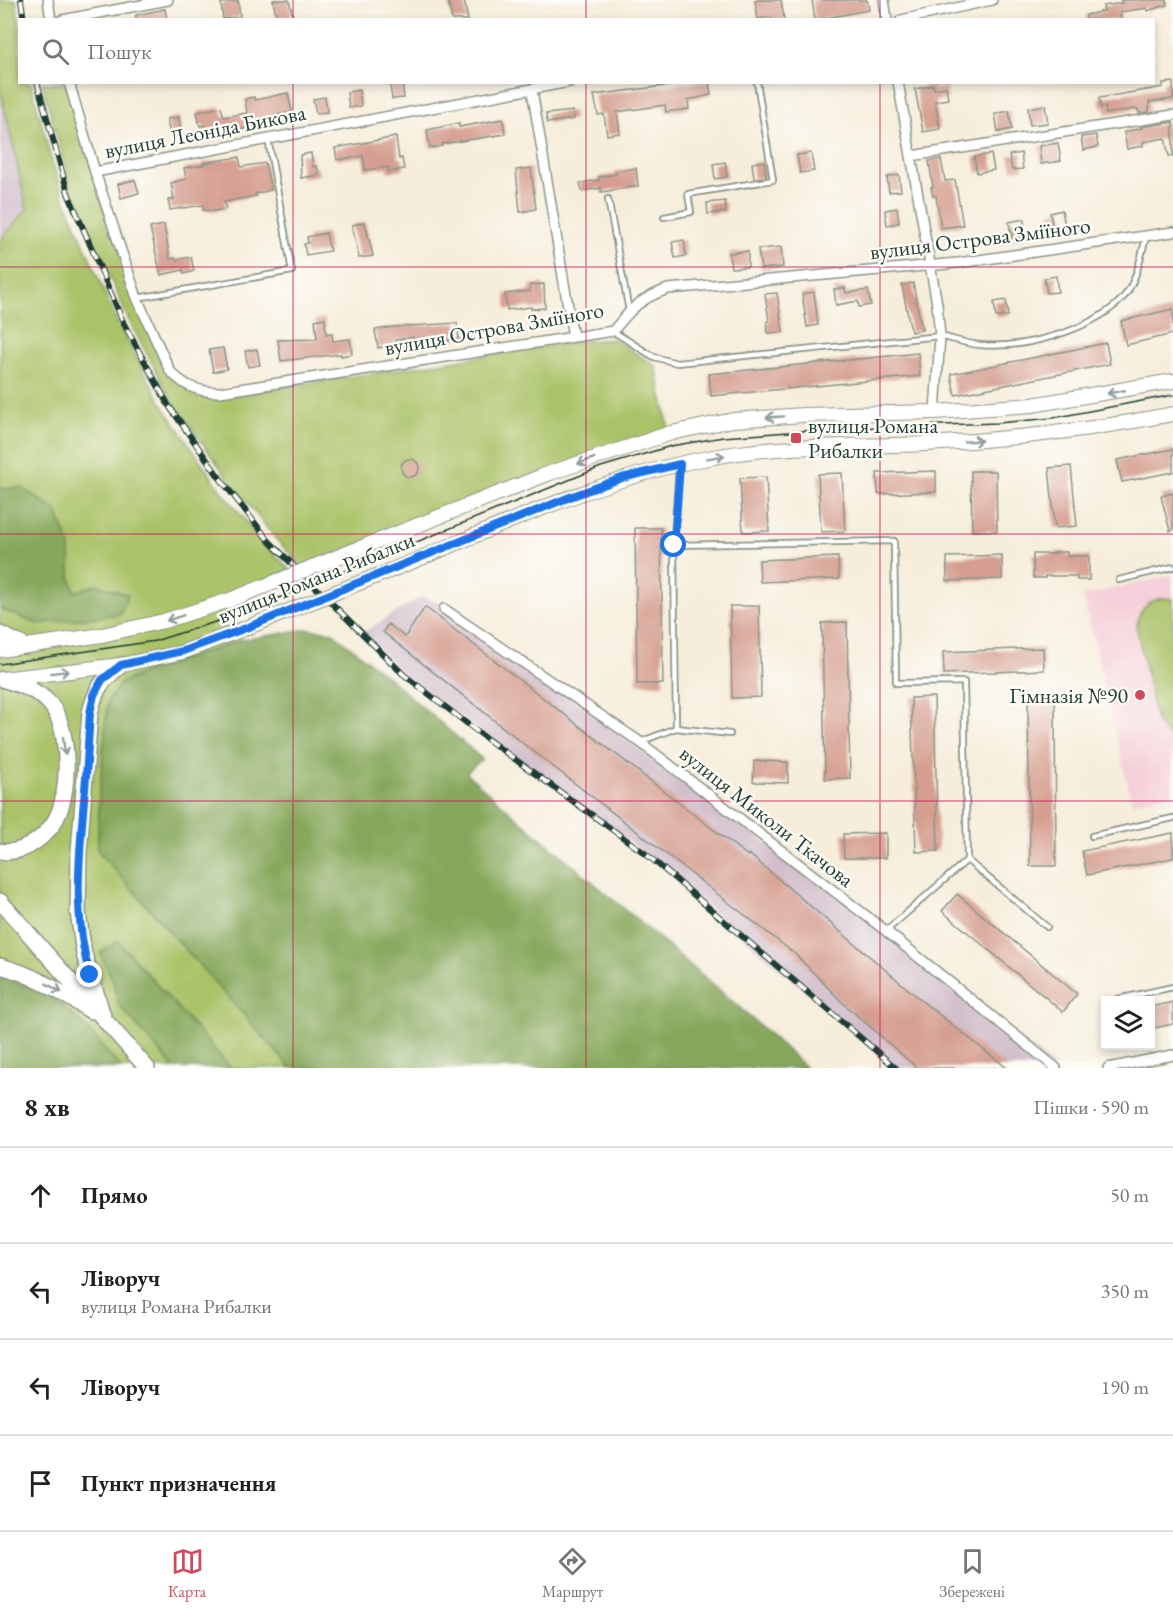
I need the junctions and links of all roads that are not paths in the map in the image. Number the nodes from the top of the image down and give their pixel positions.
1 (48, 0) edge
2 (168, 0) edge
3 (884, 0) edge
4 (992, 0) edge
5 (51, 18) edge
6 (73, 18) edge
7 (887, 18) edge
8 (911, 18) edge
9 (70, 84) edge
10 (560, 84) edge
11 (756, 84) edge
12 (898, 84) edge
13 (531, 90) junction
14 (1173, 115) edge
15 (268, 139) junction
16 (911, 156) junction
17 (95, 172) junction
18 (608, 199) dead end
19 (664, 217) dead end
20 (1173, 232) edge
21 (1146, 237) junction
22 (930, 266) junction
23 (136, 298) junction
24 (629, 311) junction
25 (613, 331) junction
26 (940, 336) junction
27 (573, 337) junction
28 (1173, 381) edge
29 (935, 412) junction
30 (1173, 414) edge
31 (680, 464) junction
32 (674, 545) junction
33 (1173, 567) edge
34 (1119, 580) dead end
35 (444, 609) dead end
36 (0, 634) edge
37 (25, 646) junction
38 (0, 650) edge
39 (121, 665) junction
40 (1, 680) edge
41 (676, 728) junction
42 (730, 734) dead end
43 (640, 742) junction
44 (1173, 818) edge
45 (1092, 836) dead end
46 (0, 851) edge
47 (967, 860) junction
48 (0, 901) edge
49 (1047, 927) dead end
50 (886, 931) junction
51 (0, 966) edge
52 (1173, 987) edge
53 (1132, 996) edge
54 (104, 1019) junction
55 (1173, 1055) edge
56 (147, 1068) edge
57 (1056, 1068) edge
58 (1108, 1068) edge

1 - 5 street
2 - 6 street
3 - 7 street
4 - 8 street
9 - 17 street, вулиця Острова Зміїного
10 - 13 street, вулиця Леоніда Бикова
11 - 19 lane
12 - 16 street
13 - 15 street, вулиця Леоніда Бикова
13 - 27 street
14 - 16 street
15 - 17 street, вулиця Леоніда Бикова
15 - 23 lane
16 - 22 street
17 - 23 street, вулиця Острова Зміїного
18 - 24 lane
20 - 21 street, вулиця Острова Зміїного
21 - 22 street, вулиця Острова Зміїного
21 - 26 lane
22 - 24 street, вулиця Острова Зміїного
22 - 26 street
23 - 27 street, вулиця Острова Зміїного
24 - 25 street, вулиця Острова Зміїного
25 - 26 lane
25 - 27 street, вулиця Острова Зміїного
26 - 29 street
28 -> 29 main road, вулиця Романа Рибалки
29 -> 37 main road, вулиця Романа Рибалки, bridge
31 -> 30 main road, вулиця Романа Рибалки
31 - 32 lane
31 - 39 main road, вулиця Романа Рибалки, bridge
32 - 41 lane
32 - 47 lane
33 - 34 lane
35 - 43 street, вулиця Миколи Ткачова
36 - 37 main road
37 - 38 main road, вулиця Романа Рибалки
40 -> 39 main road, вулиця Романа Рибалки
39 - 54 main road
40 -> 46 main road
41 - 42 lane
41 - 43 lane
43 - 50 street, вулиця Миколи Ткачова
44 - 45 lane
47 - 49 lane
47 - 50 lane
48 - 54 main road
50 - 57 street, вулиця Миколи Ткачова
51 -> 54 main road
52 - 53 lane
54 - 56 main road
55 - 58 street

